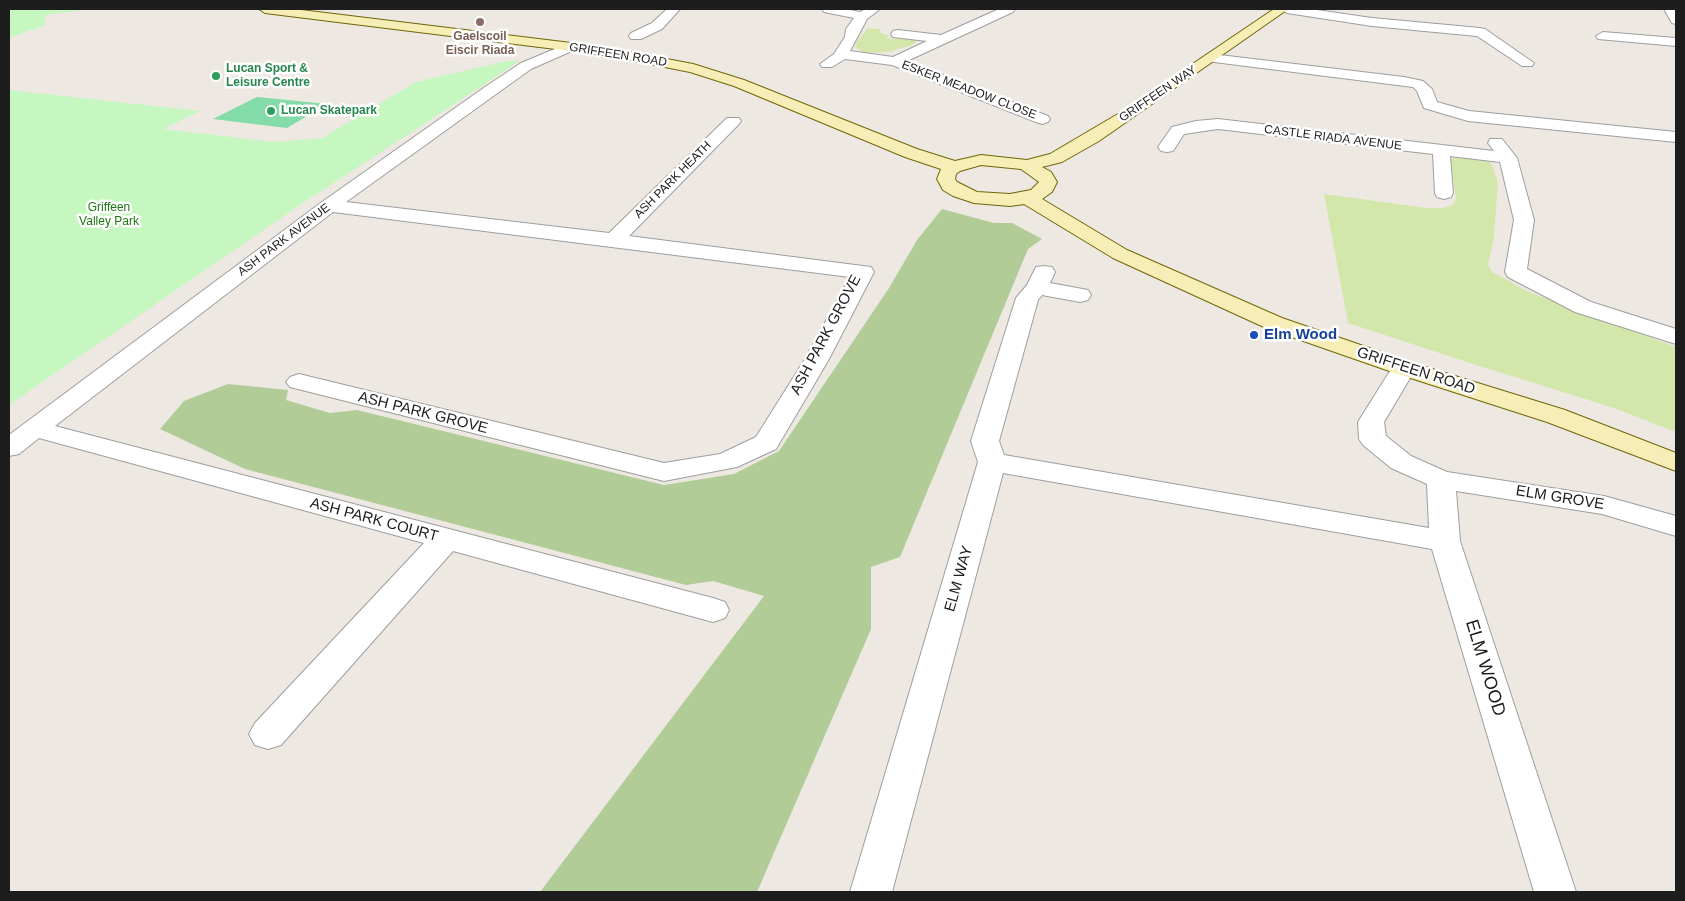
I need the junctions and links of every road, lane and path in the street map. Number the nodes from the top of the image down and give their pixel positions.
1 (265, 9) edge
2 (674, 9) edge
3 (828, 9) edge
4 (874, 9) edge
5 (1009, 9) edge
6 (1282, 9) edge
7 (1287, 9) edge
8 (1670, 9) edge
9 (862, 16) junction
10 (1477, 17) dead end
11 (1676, 20) edge
12 (1480, 32) junction
13 (898, 34) dead end
14 (636, 36) dead end
15 (1603, 36) dead end
16 (942, 39) junction
17 (1676, 42) edge
18 (569, 47) junction
19 (841, 54) junction
20 (1211, 58) junction
21 (895, 61) junction
22 (1527, 63) dead end
23 (827, 64) dead end
24 (1468, 116) junction
25 (1042, 119) dead end
26 (733, 121) dead end
27 (1676, 137) edge
28 (1167, 148) dead end
29 (1441, 150) junction
30 (1508, 158) junction
31 (1027, 166) junction
32 (954, 167) junction
33 (1444, 192) dead end
34 (1027, 198) junction
35 (329, 206) junction
36 (614, 240) junction
37 (1080, 295) dead end
38 (1676, 337) edge
39 (1404, 368) junction
40 (299, 382) dead end
41 (36, 429) junction
42 (9, 448) edge
43 (992, 462) junction
44 (1676, 463) edge
45 (1441, 480) junction
46 (1676, 526) edge
47 (446, 539) junction
48 (1445, 541) junction
49 (713, 610) dead end
50 (268, 734) dead end
51 (872, 892) edge
52 (1555, 892) edge

1 - 18 street, GRIFFEEN ROAD
2 - 14 street
3 - 9 street
4 - 9 street
5 - 16 street, ESKER MEADOW CLOSE
6 - 20 street, GRIFFEEN WAY
7 - 12 street
8 - 11 street
9 - 19 street
10 - 12 street
12 - 22 street
13 - 16 street, ESKER MEADOW CLOSE
15 - 17 street
16 - 21 street, ESKER MEADOW CLOSE
18 - 32 street, GRIFFEEN ROAD
18 - 35 street, ASH PARK AVENUE
19 - 21 street, ESKER MEADOW CLOSE
19 - 23 street
20 - 24 street
20 - 31 street, GRIFFEEN WAY
21 - 25 street, ESKER MEADOW CLOSE
24 - 27 street
24 - 30 street
26 - 36 street, ASH PARK HEATH
28 - 29 street, CASTLE RIADA AVENUE
29 - 30 street, CASTLE RIADA AVENUE
29 - 33 street
30 - 38 street
31 - 32 street
31 - 34 street
32 - 34 street
34 - 39 street, GRIFFEEN ROAD
35 - 36 street, ASH PARK GROVE
35 - 41 street, ASH PARK AVENUE
36 - 40 street, ASH PARK GROVE
37 - 43 street
39 - 44 street, GRIFFEEN ROAD
39 - 45 street
41 - 42 street, ASH PARK AVENUE
41 - 47 street, ASH PARK COURT
43 - 48 street
43 - 51 street, ELM WAY
45 - 46 street, ELM GROVE
45 - 48 street, ELM WOOD
47 - 49 street, ASH PARK COURT
47 - 50 street
48 - 52 street, ELM WOOD

